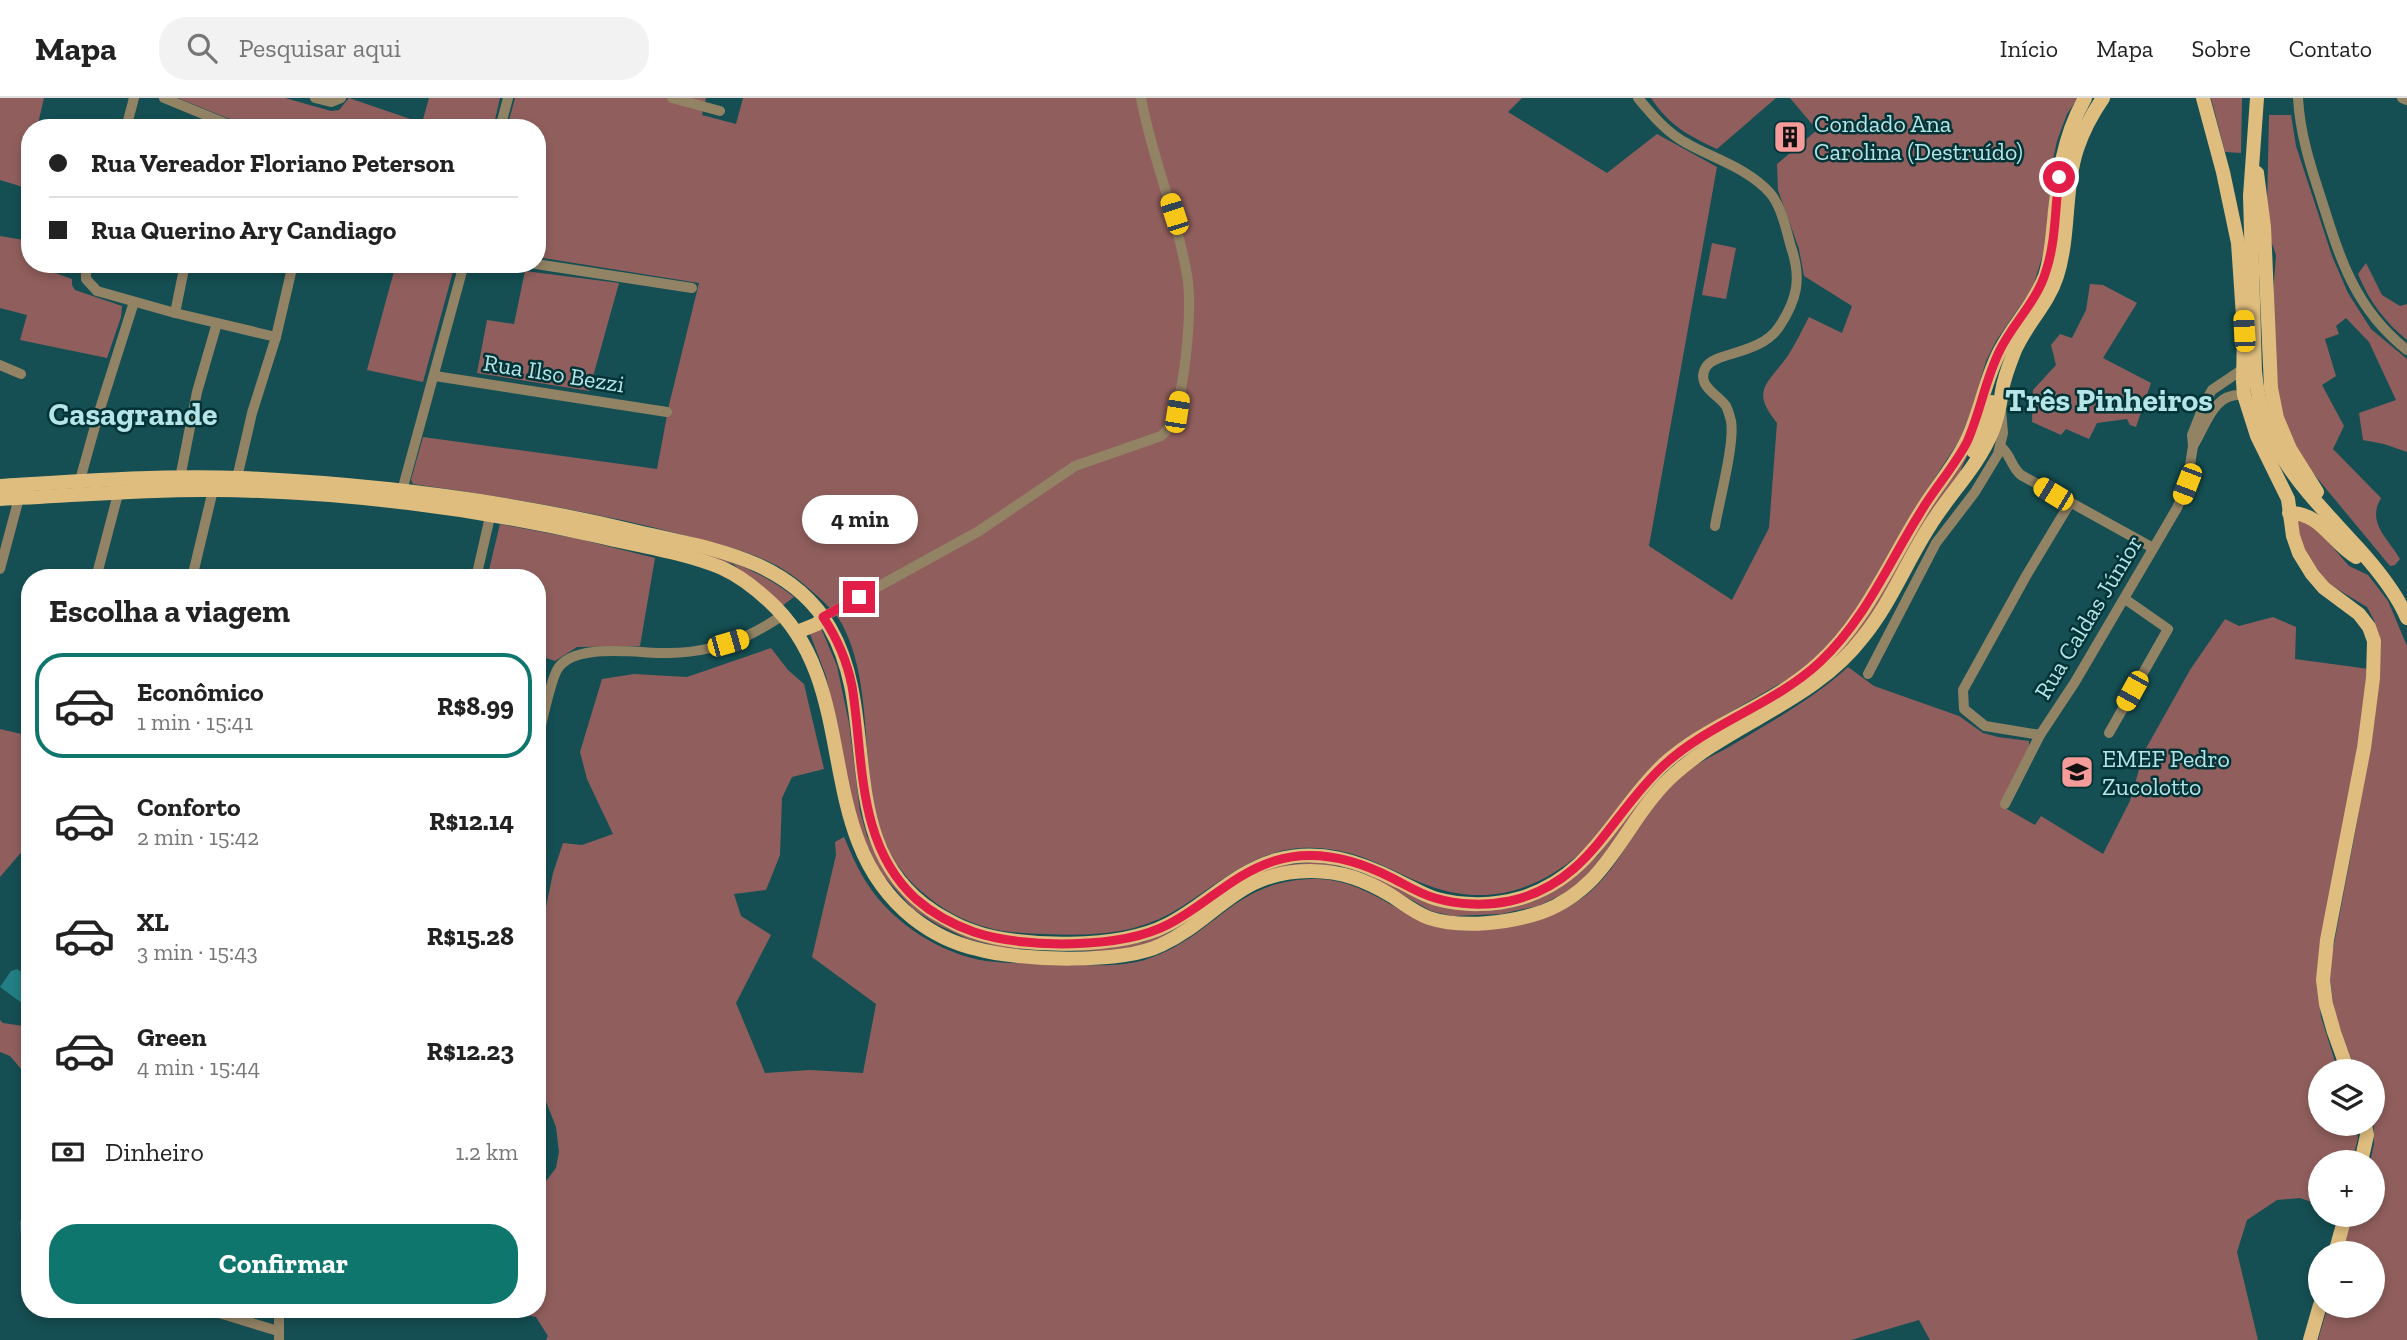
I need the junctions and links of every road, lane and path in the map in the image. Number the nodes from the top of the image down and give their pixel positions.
1 (164, 98) edge
2 (315, 98) edge
3 (340, 98) edge
4 (508, 98) edge
5 (672, 98) edge
6 (1141, 98) edge
7 (1638, 98) edge
8 (2085, 98) edge
9 (2103, 98) edge
10 (2203, 98) edge
11 (2257, 98) edge
12 (2298, 98) edge
13 (134, 101) edge
14 (720, 111) dead end
15 (129, 119) edge
16 (213, 119) edge
17 (502, 119) edge
18 (546, 266) edge
19 (86, 273) edge
20 (183, 273) edge
21 (291, 273) edge
22 (462, 273) edge
23 (692, 288) dead end
24 (134, 302) junction
25 (175, 313) junction
26 (217, 323) junction
27 (276, 337) junction
28 (2407, 350) edge
29 (0, 365) edge
30 (2243, 369) junction
31 (21, 374) dead end
32 (435, 376) junction
33 (1989, 380) junction
34 (2244, 395) junction
35 (2209, 405) junction
36 (2001, 407) junction
37 (667, 412) dead end
38 (2001, 447) junction
39 (1967, 477) junction
40 (180, 478) junction
41 (237, 478) junction
42 (0, 486) edge
43 (78, 488) junction
44 (213, 490) junction
45 (1975, 492) junction
46 (118, 494) junction
47 (400, 497) junction
48 (19, 498) junction
49 (0, 499) edge
50 (2070, 503) junction
51 (492, 509) junction
52 (2288, 513) junction
53 (1715, 526) dead end
54 (2153, 548) junction
55 (2373, 565) junction
56 (0, 569) edge
57 (98, 569) edge
58 (194, 569) edge
59 (478, 569) edge
60 (807, 597) junction
61 (2125, 598) junction
62 (783, 615) junction
63 (823, 617) junction
64 (2407, 618) edge
65 (797, 632) junction
66 (1868, 674) dead end
67 (546, 710) edge
68 (2109, 733) dead end
69 (2040, 736) junction
70 (2005, 804) dead end
71 (2343, 1059) edge
72 (230, 1318) edge
73 (279, 1318) edge
74 (2316, 1318) edge
75 (278, 1336) edge
76 (2310, 1340) edge

1 - 16 street
2 - 3 street
4 - 17 street
5 - 14 street
6 - 63 street
7 - 53 street
8 - 33 main road
9 - 36 main road
10 - 30 main road
11 - 55 main road
12 - 28 street
13 - 15 street
18 - 23 street
19 - 24 street
20 - 25 street
21 - 27 street
22 - 32 street
24 - 25 street
24 - 43 street
25 - 26 street
26 - 27 street
26 - 40 street
27 - 41 street
29 - 31 street
30 - 34 main road
30 - 35 street, Rua Caldas Júnior
32 - 37 street, Rua Ilso Bezzi
32 - 47 street
33 - 39 main road
33 - 63 main road
34 - 35 street
34 - 52 main road
35 - 54 street, Rua Caldas Júnior
36 - 38 street
36 - 39 main road
38 - 45 street
38 - 50 street
39 - 45 street
39 - 65 main road
40 - 41 main road
40 - 43 main road
41 - 47 main road
42 - 43 main road
43 - 46 main road
43 - 48 main road
44 - 46 main road
44 - 47 main road
44 - 58 street
45 - 66 street
46 - 57 street
47 - 51 main road
48 - 49 main road
48 - 56 street
50 - 54 street
50 - 69 street
51 - 59 street
51 - 60 main road
51 - 62 main road
52 - 55 main road
52 - 71 main road
54 - 61 street, Rua Caldas Júnior
55 - 64 main road
60 - 62 main road
60 - 63 main road
61 - 68 street
61 - 69 street, Rua Caldas Júnior
62 - 65 main road
62 - 67 street
63 - 65 main road
69 - 70 street, Rua Caldas Júnior
72 - 75 street
73 - 75 street
74 - 76 main road

